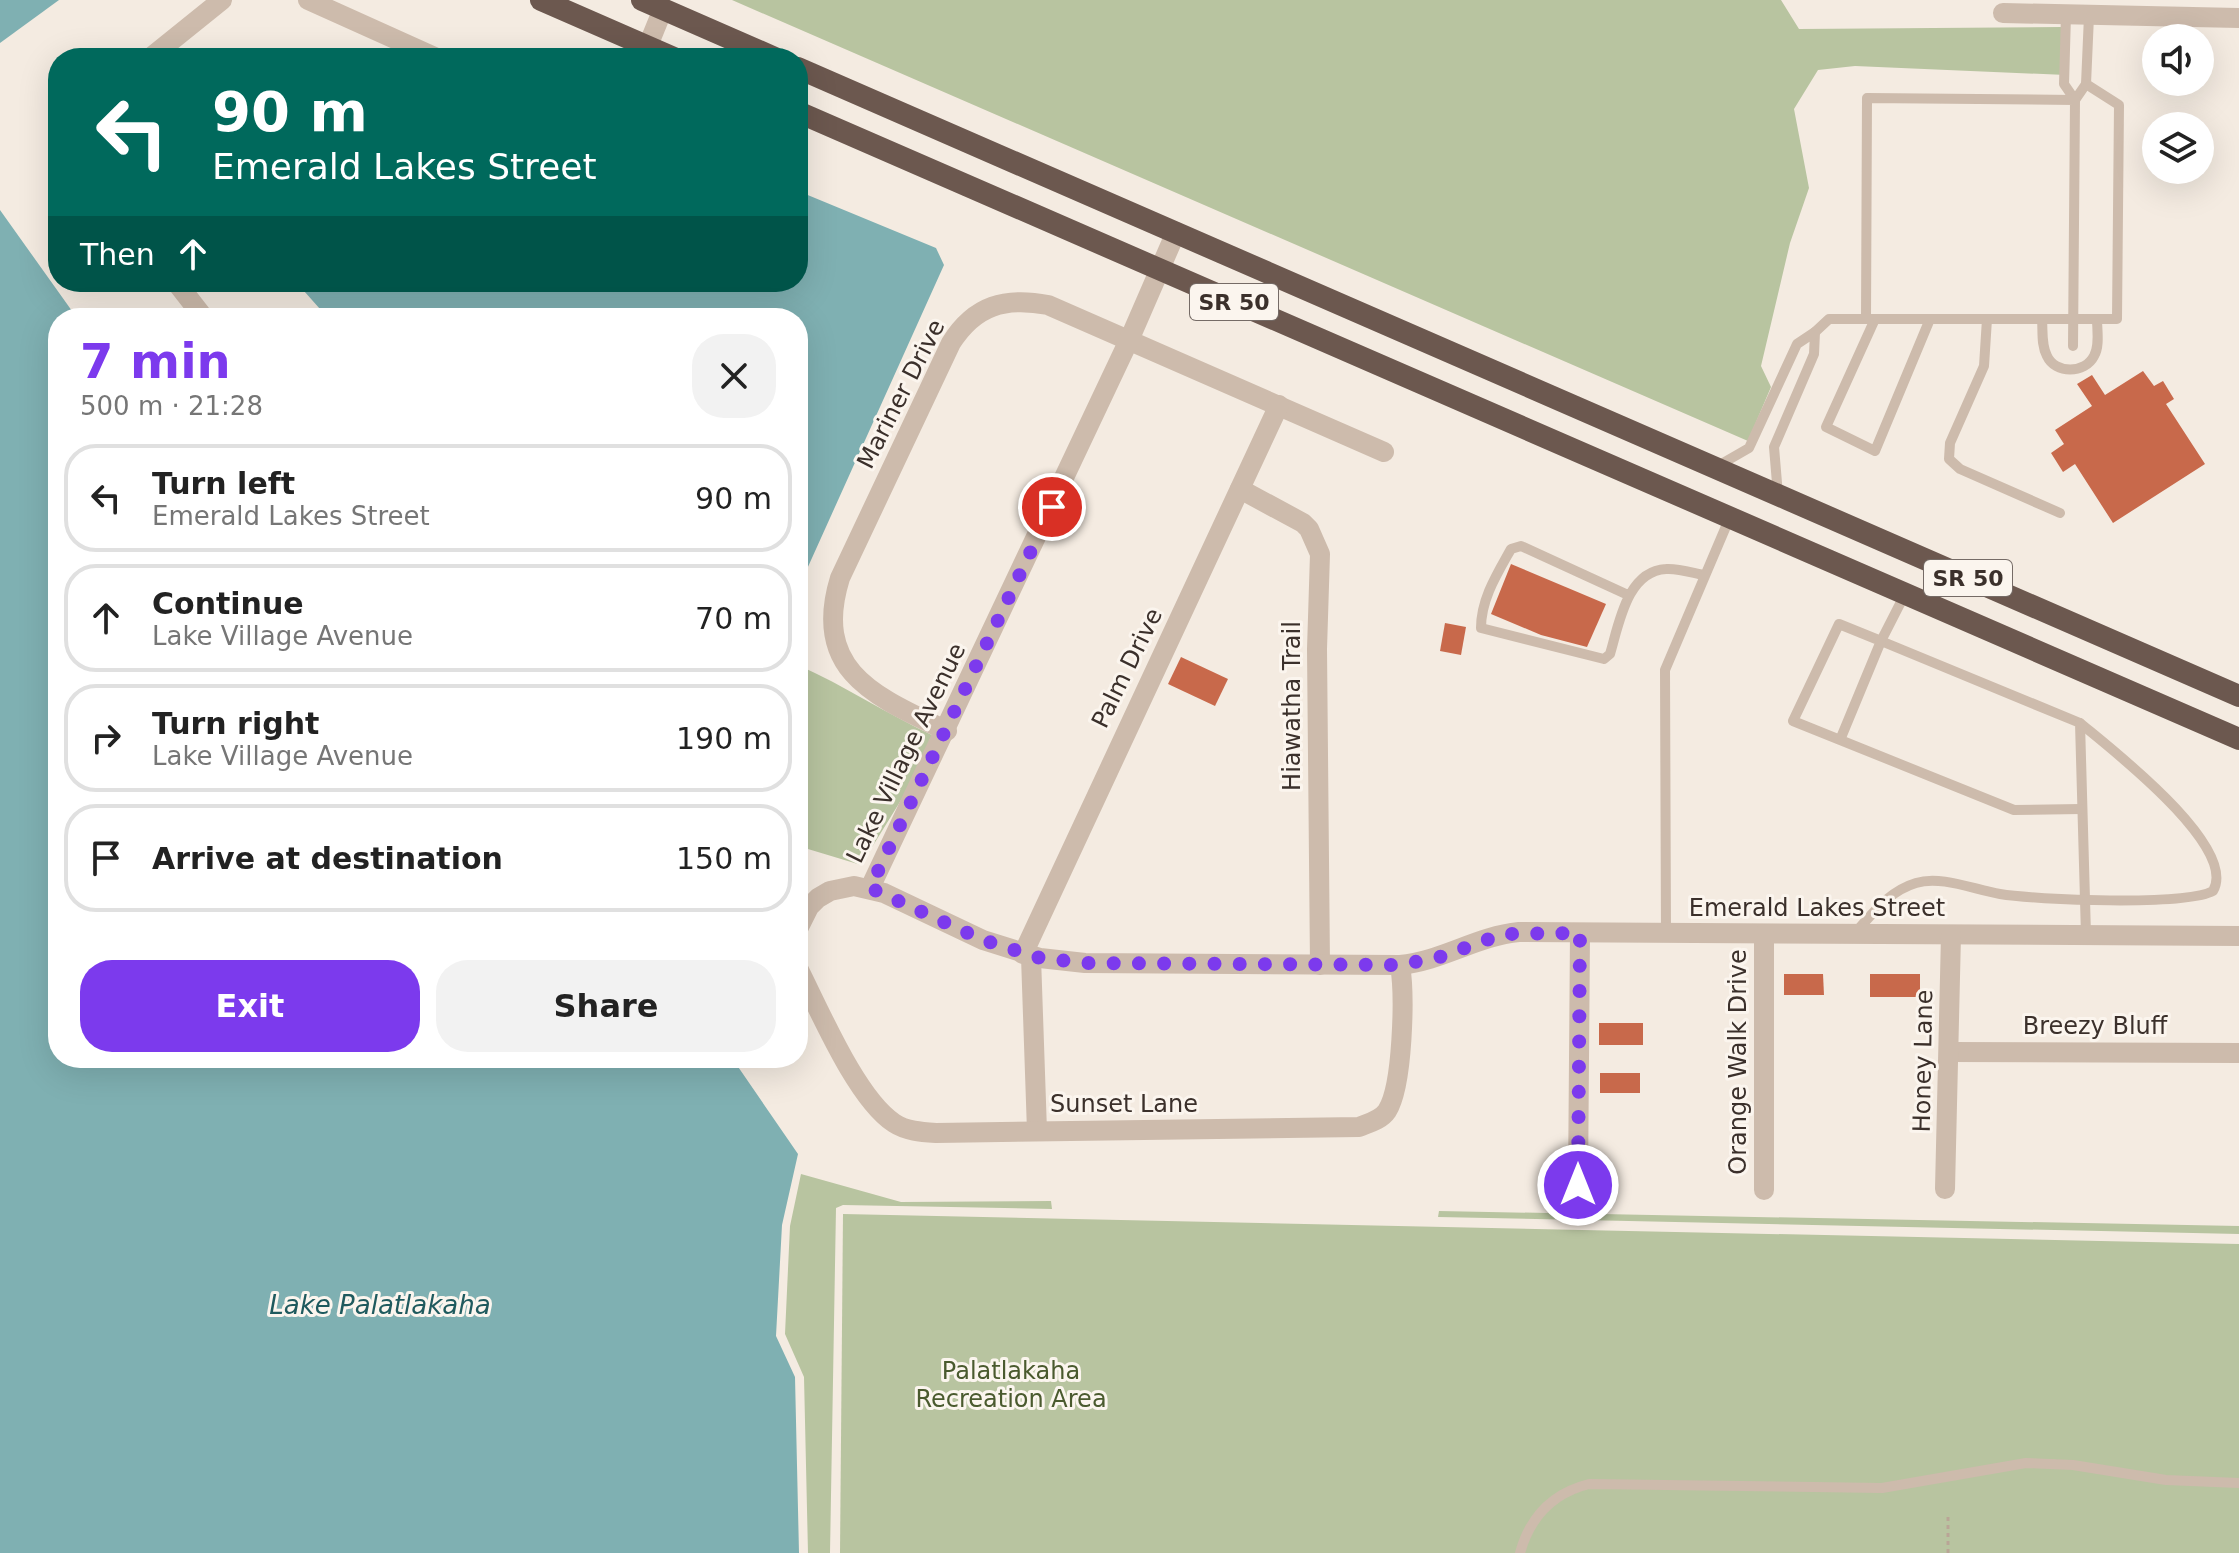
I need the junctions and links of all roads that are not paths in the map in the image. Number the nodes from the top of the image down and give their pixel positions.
1 (222, 0) edge
2 (308, 0) edge
3 (541, 0) edge
4 (653, 4) edge
5 (2003, 13) dead end
6 (2066, 15) junction
7 (2089, 16) junction
8 (2239, 18) edge
9 (162, 48) edge
10 (415, 48) edge
11 (637, 48) edge
12 (646, 48) edge
13 (752, 48) edge
14 (808, 72) edge
15 (2086, 84) junction
16 (2075, 100) junction
17 (808, 116) edge
18 (1176, 232) junction
19 (1160, 269) junction
20 (184, 292) edge
21 (196, 308) edge
22 (1870, 319) junction
23 (1930, 319) junction
24 (1987, 319) junction
25 (2042, 319) junction
26 (2073, 319) junction
27 (2097, 319) junction
28 (1815, 332) junction
29 (1130, 338) junction
30 (2073, 346) dead end
31 (1279, 405) junction
32 (1384, 452) dead end
33 (1716, 467) junction
34 (1240, 489) junction
35 (1778, 495) junction
36 (2060, 513) dead end
37 (1730, 517) junction
38 (1704, 575) junction
39 (1905, 594) junction
40 (1628, 595) junction
41 (1881, 641) junction
42 (2237, 694) edge
43 (2080, 723) junction
44 (947, 731) junction
45 (2239, 739) edge
46 (1840, 740) junction
47 (2081, 809) junction
48 (870, 888) junction
49 (2084, 898) junction
50 (808, 909) edge
51 (1580, 933) junction
52 (1666, 934) junction
53 (1764, 934) junction
54 (1854, 934) junction
55 (1951, 935) junction
56 (2086, 935) junction
57 (2239, 936) edge
58 (1027, 956) junction
59 (1320, 965) junction
60 (1400, 965) junction
61 (808, 988) edge
62 (1950, 1052) junction
63 (2239, 1053) edge
64 (1037, 1131) junction
65 (1578, 1185) dead end
66 (1945, 1189) dead end
67 (1764, 1190) dead end
68 (2239, 1483) edge
69 (1520, 1553) edge

1 - 9 street
2 - 10 street
3 - 11 highway
4 - 12 street
4 - 13 highway
5 - 6 street
6 - 7 street
6 - 16 lane
7 - 8 street
7 - 15 lane
14 - 18 highway, SR 50
15 - 16 lane
15 - 27 lane
16 - 22 lane
16 - 26 lane
17 - 19 highway, SR 50
18 - 19 street, Lake Village Avenue
18 - 33 highway, SR 50
19 - 29 street, Lake Village Avenue
19 - 37 highway, SR 50
20 - 21 street
22 - 23 lane
22 - 23 lane
22 - 28 lane
23 - 24 lane
24 - 25 lane
24 - 36 lane
25 - 26 lane
25 - 27 lane
26 - 27 lane
26 - 30 lane
28 - 33 lane
28 - 35 lane
29 - 31 street, Mariner Drive
29 - 44 street, Lake Village Avenue
29 - 44 street, Mariner Drive
31 - 32 street, Mariner Drive
31 - 34 street, Palm Drive
33 - 35 highway, SR 50
34 - 58 street, Palm Drive
34 - 59 street, Hiawatha Trail
35 - 42 highway, SR 50
37 - 38 lane
37 - 39 highway, SR 50
38 - 40 lane
38 - 52 lane
39 - 41 lane
39 - 45 highway, SR 50
40 - 40 lane
41 - 43 lane
41 - 46 lane
41 - 46 lane
43 - 47 lane
43 - 49 lane
44 - 48 street, Lake Village Avenue
46 - 47 lane
47 - 49 lane
48 - 50 street
48 - 58 street, Lake Village Avenue
49 - 54 lane
49 - 56 lane
51 - 52 street, Emerald Lakes Street
51 - 60 street, Emerald Lakes Street
51 - 65 street
52 - 53 street, Emerald Lakes Street
53 - 54 street, Emerald Lakes Street
53 - 67 street, Orange Walk Drive
54 - 55 street, Emerald Lakes Street
55 - 56 street, Emerald Lakes Street
55 - 62 street, Honey Lane
56 - 57 street, Emerald Lakes Street
58 - 59 street, Lake Village Avenue
58 - 64 street, Palm Drive
59 - 60 street, Lake Village Avenue
60 - 64 street, Sunset Lane
61 - 64 street, Sunset Lane
62 - 63 street, Breezy Bluff
62 - 66 street, Honey Lane
68 - 69 lane

